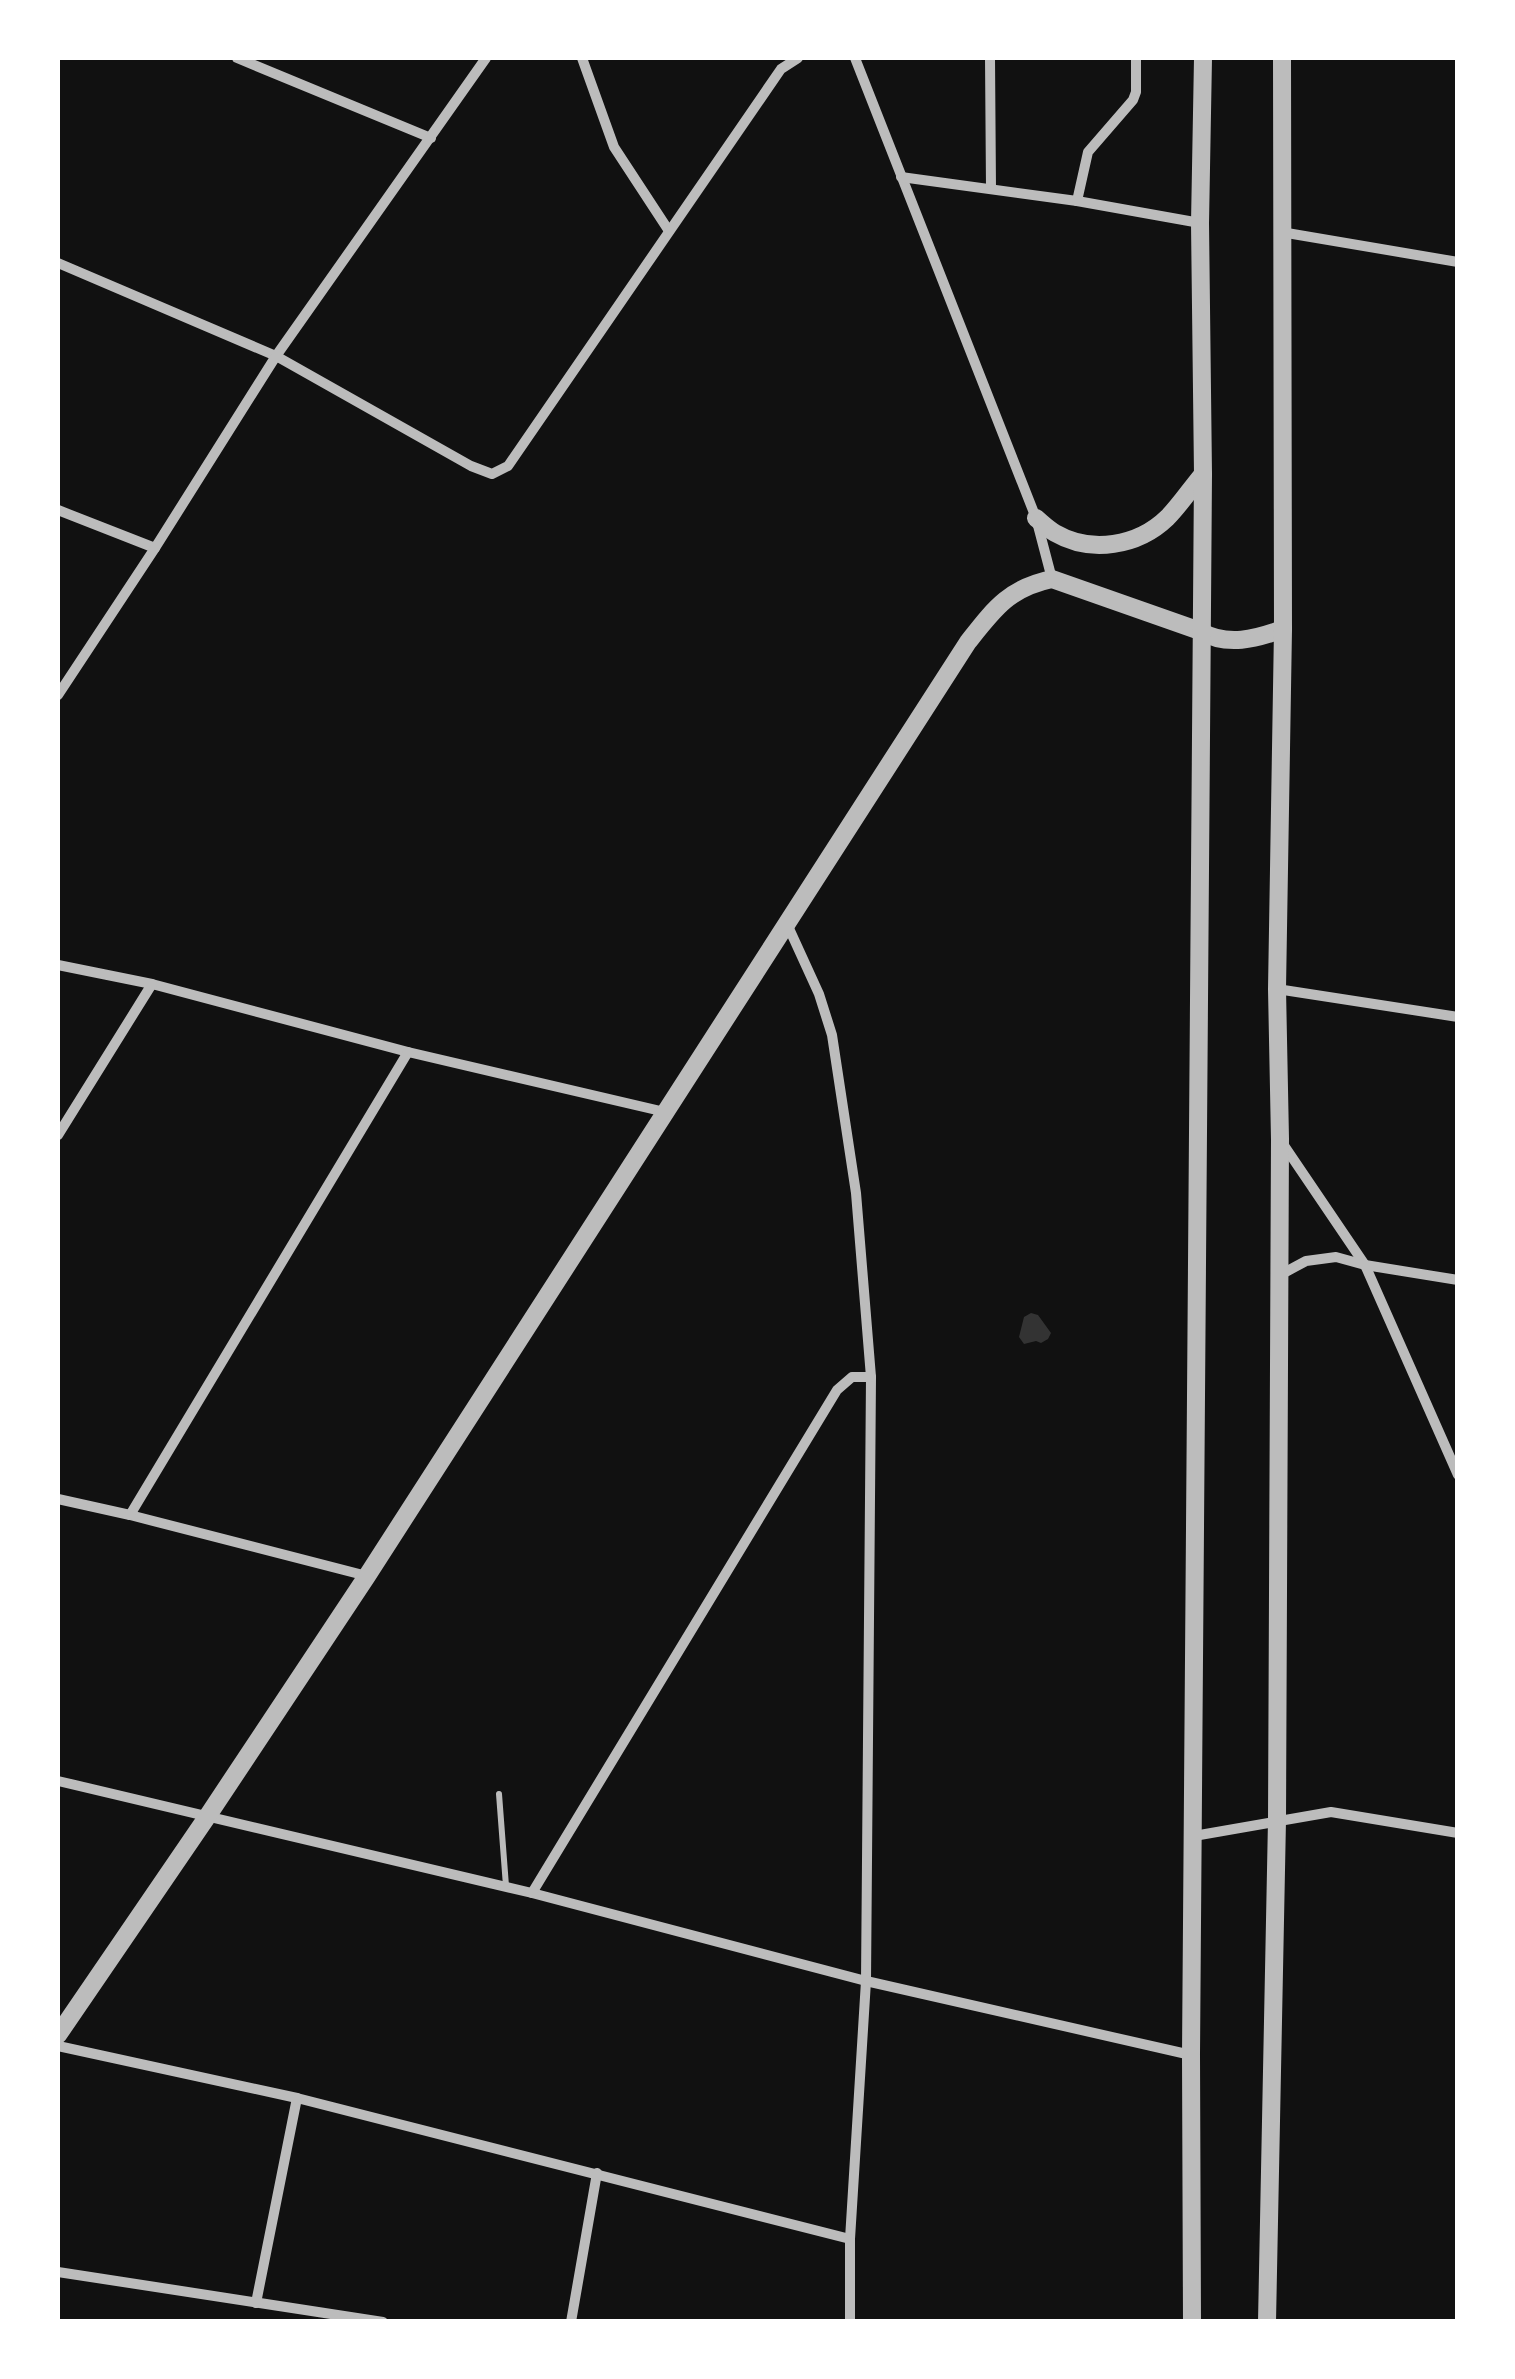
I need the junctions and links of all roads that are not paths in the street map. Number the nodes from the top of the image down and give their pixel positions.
1 (237, 58) edge
2 (486, 58) edge
3 (582, 58) edge
4 (798, 58) edge
5 (855, 58) edge
6 (990, 58) edge
7 (1136, 58) edge
8 (1203, 58) edge
9 (1282, 58) edge
10 (431, 138) junction
11 (901, 177) junction
12 (991, 189) junction
13 (1077, 200) junction
14 (1200, 222) junction
15 (669, 232) junction
16 (1281, 232) junction
17 (1458, 262) edge
18 (58, 263) edge
19 (276, 356) junction
20 (1203, 474) junction
21 (58, 510) edge
22 (1036, 518) junction
23 (155, 548) junction
24 (1052, 579) junction
25 (1284, 629) junction
26 (1200, 631) junction
27 (58, 695) edge
28 (787, 922) junction
29 (58, 964) edge
30 (152, 984) junction
31 (1277, 989) junction
32 (1458, 1016) edge
33 (408, 1052) junction
34 (666, 1112) junction
35 (58, 1135) edge
36 (1280, 1140) junction
37 (1365, 1265) junction
38 (1280, 1275) junction
39 (1458, 1280) edge
40 (871, 1378) junction
41 (1458, 1475) edge
42 (58, 1499) edge
43 (130, 1515) junction
44 (367, 1576) junction
45 (58, 1781) edge
46 (499, 1794) dead end
47 (207, 1816) junction
48 (1277, 1820) junction
49 (1458, 1833) edge
50 (1194, 1836) junction
51 (506, 1887) junction
52 (532, 1893) junction
53 (866, 1981) junction
54 (58, 2034) edge
55 (58, 2046) edge
56 (1191, 2054) junction
57 (297, 2098) junction
58 (598, 2173) junction
59 (850, 2239) junction
60 (58, 2272) edge
61 (256, 2302) junction
62 (382, 2322) edge
63 (571, 2322) edge
64 (850, 2322) edge
65 (1192, 2322) edge
66 (1267, 2322) edge

1 - 10 street
2 - 10 street
3 - 15 street
4 - 15 street
5 - 11 street
6 - 12 street
7 - 13 street
8 - 14 street
9 - 16 street
10 - 19 street
11 - 12 street
11 - 22 street
12 - 13 street
13 - 14 street
14 - 20 street
15 - 19 street
16 - 17 street
16 - 25 street
18 - 19 street
19 - 23 street
20 - 22 street
20 - 26 street
21 - 23 street
22 - 24 street
23 - 27 street
24 - 26 street
24 - 28 street
25 - 26 street
25 - 31 street
26 - 50 street
28 - 34 street
28 - 40 street
29 - 30 street
30 - 33 street
30 - 35 street
31 - 32 street
31 - 36 street
33 - 34 street
33 - 43 street
34 - 44 street
36 - 37 street
36 - 38 street
37 - 38 street
37 - 39 street
37 - 41 street
38 - 48 street
40 - 52 street
40 - 53 street
42 - 43 street
43 - 44 street
44 - 47 street
45 - 47 street
46 - 51 lane
47 - 51 street
47 - 54 street
48 - 49 street
48 - 50 street
48 - 66 street
50 - 56 street
51 - 52 street
52 - 53 street
53 - 56 street
53 - 59 street
55 - 57 street
56 - 65 street
57 - 58 street
57 - 61 street
58 - 59 street
58 - 63 street
59 - 64 street
60 - 61 street
61 - 62 street

